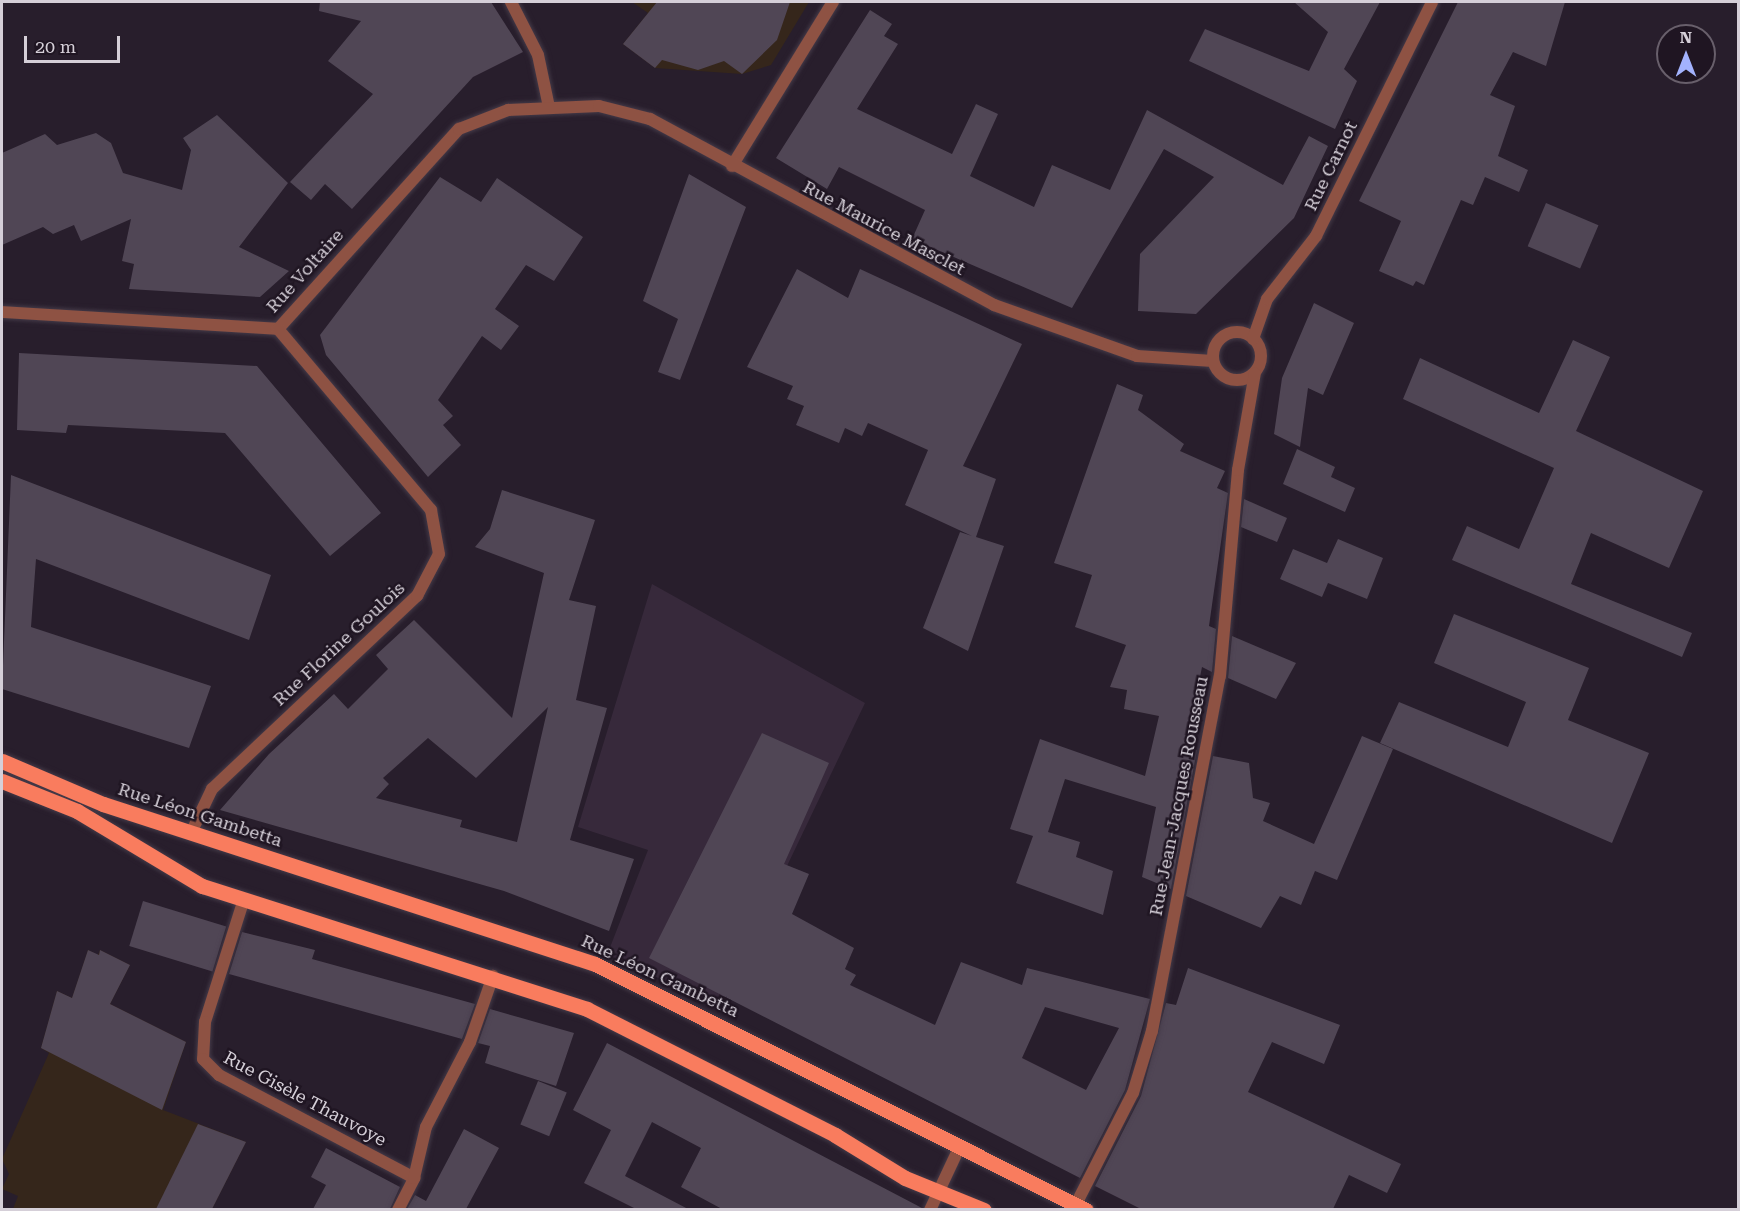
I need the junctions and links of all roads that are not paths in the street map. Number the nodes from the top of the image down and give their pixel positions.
1 (511, 2) edge
2 (834, 2) edge
3 (1432, 2) edge
4 (549, 107) junction
5 (732, 166) junction
6 (2, 312) edge
7 (278, 329) junction
8 (1253, 339) junction
9 (1213, 361) junction
10 (1255, 373) junction
11 (2, 761) edge
12 (2, 781) edge
13 (191, 833) junction
14 (244, 899) junction
15 (493, 976) junction
16 (959, 1148) junction
17 (414, 1178) junction
18 (939, 1191) junction
19 (1078, 1208) edge
20 (398, 1209) edge
21 (930, 1209) edge
22 (984, 1209) edge

1 - 4 street
2 - 5 street
3 - 8 street, Rue Carnot
4 - 5 street, Rue Maurice Masclet
4 - 7 street, Rue Voltaire
5 - 9 street, Rue Maurice Masclet
6 - 7 street, Rue Voltaire
7 - 13 street, Rue Florine Goulois
8 - 9 street
8 - 10 street
9 - 10 street
10 - 19 street, Rue Jean-Jacques Rousseau
11 - 13 main road, Rue Léon Gambetta
12 - 14 main road
13 - 16 main road, Rue Léon Gambetta
14 - 15 main road
14 - 17 street, Rue Gisèle Thauvoye
15 - 17 street
15 - 18 main road
16 - 18 street
16 - 19 main road, Rue Léon Gambetta
17 - 20 street
18 - 21 street
18 - 22 main road

